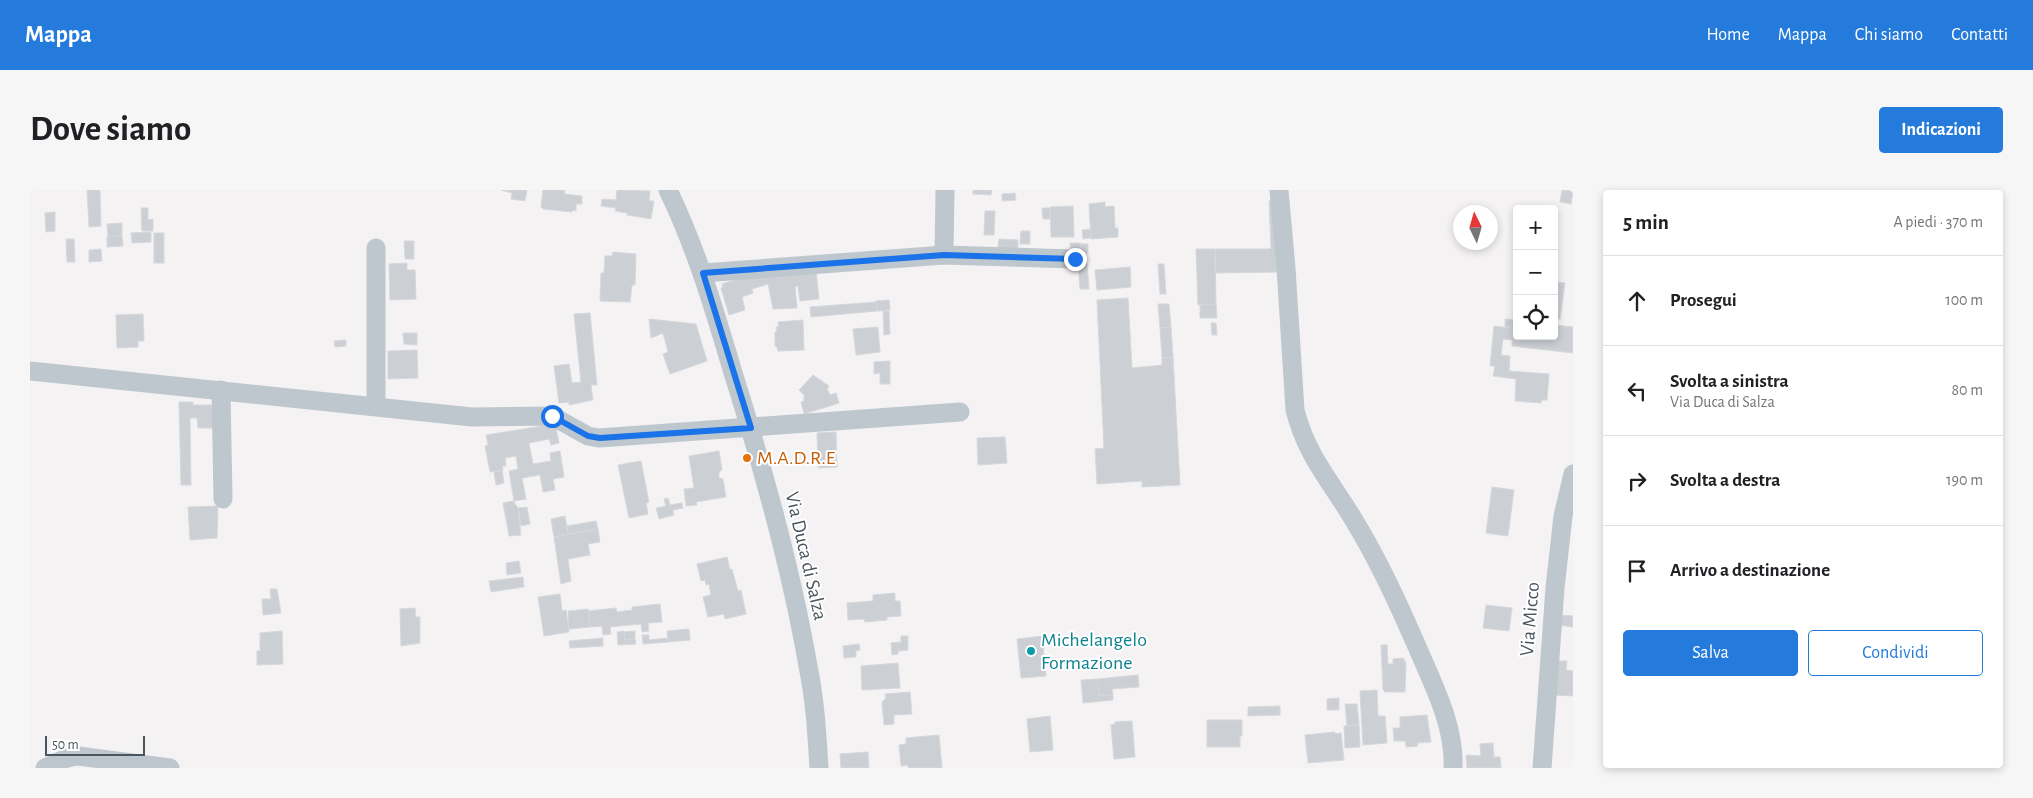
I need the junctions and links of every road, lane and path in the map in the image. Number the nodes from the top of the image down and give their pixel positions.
1 (668, 190) edge
2 (946, 190) edge
3 (1279, 190) edge
4 (376, 248) dead end
5 (944, 255) junction
6 (1075, 259) dead end
7 (703, 273) junction
8 (30, 371) edge
9 (221, 390) junction
10 (376, 406) junction
11 (960, 412) dead end
12 (751, 428) junction
13 (1573, 474) edge
14 (223, 499) dead end
15 (44, 768) edge
16 (170, 768) edge
17 (819, 768) edge
18 (1453, 768) edge
19 (1542, 768) edge

1 - 7 street, Via Duca di Salza
2 - 5 street
3 - 18 street
4 - 10 street
5 - 6 street
5 - 7 street
7 - 12 street, Via Duca di Salza
8 - 9 street
9 - 10 street
9 - 14 street
10 - 12 street
11 - 12 street
12 - 17 street, Via Duca di Salza
13 - 19 street, Via Micco
15 - 16 street

